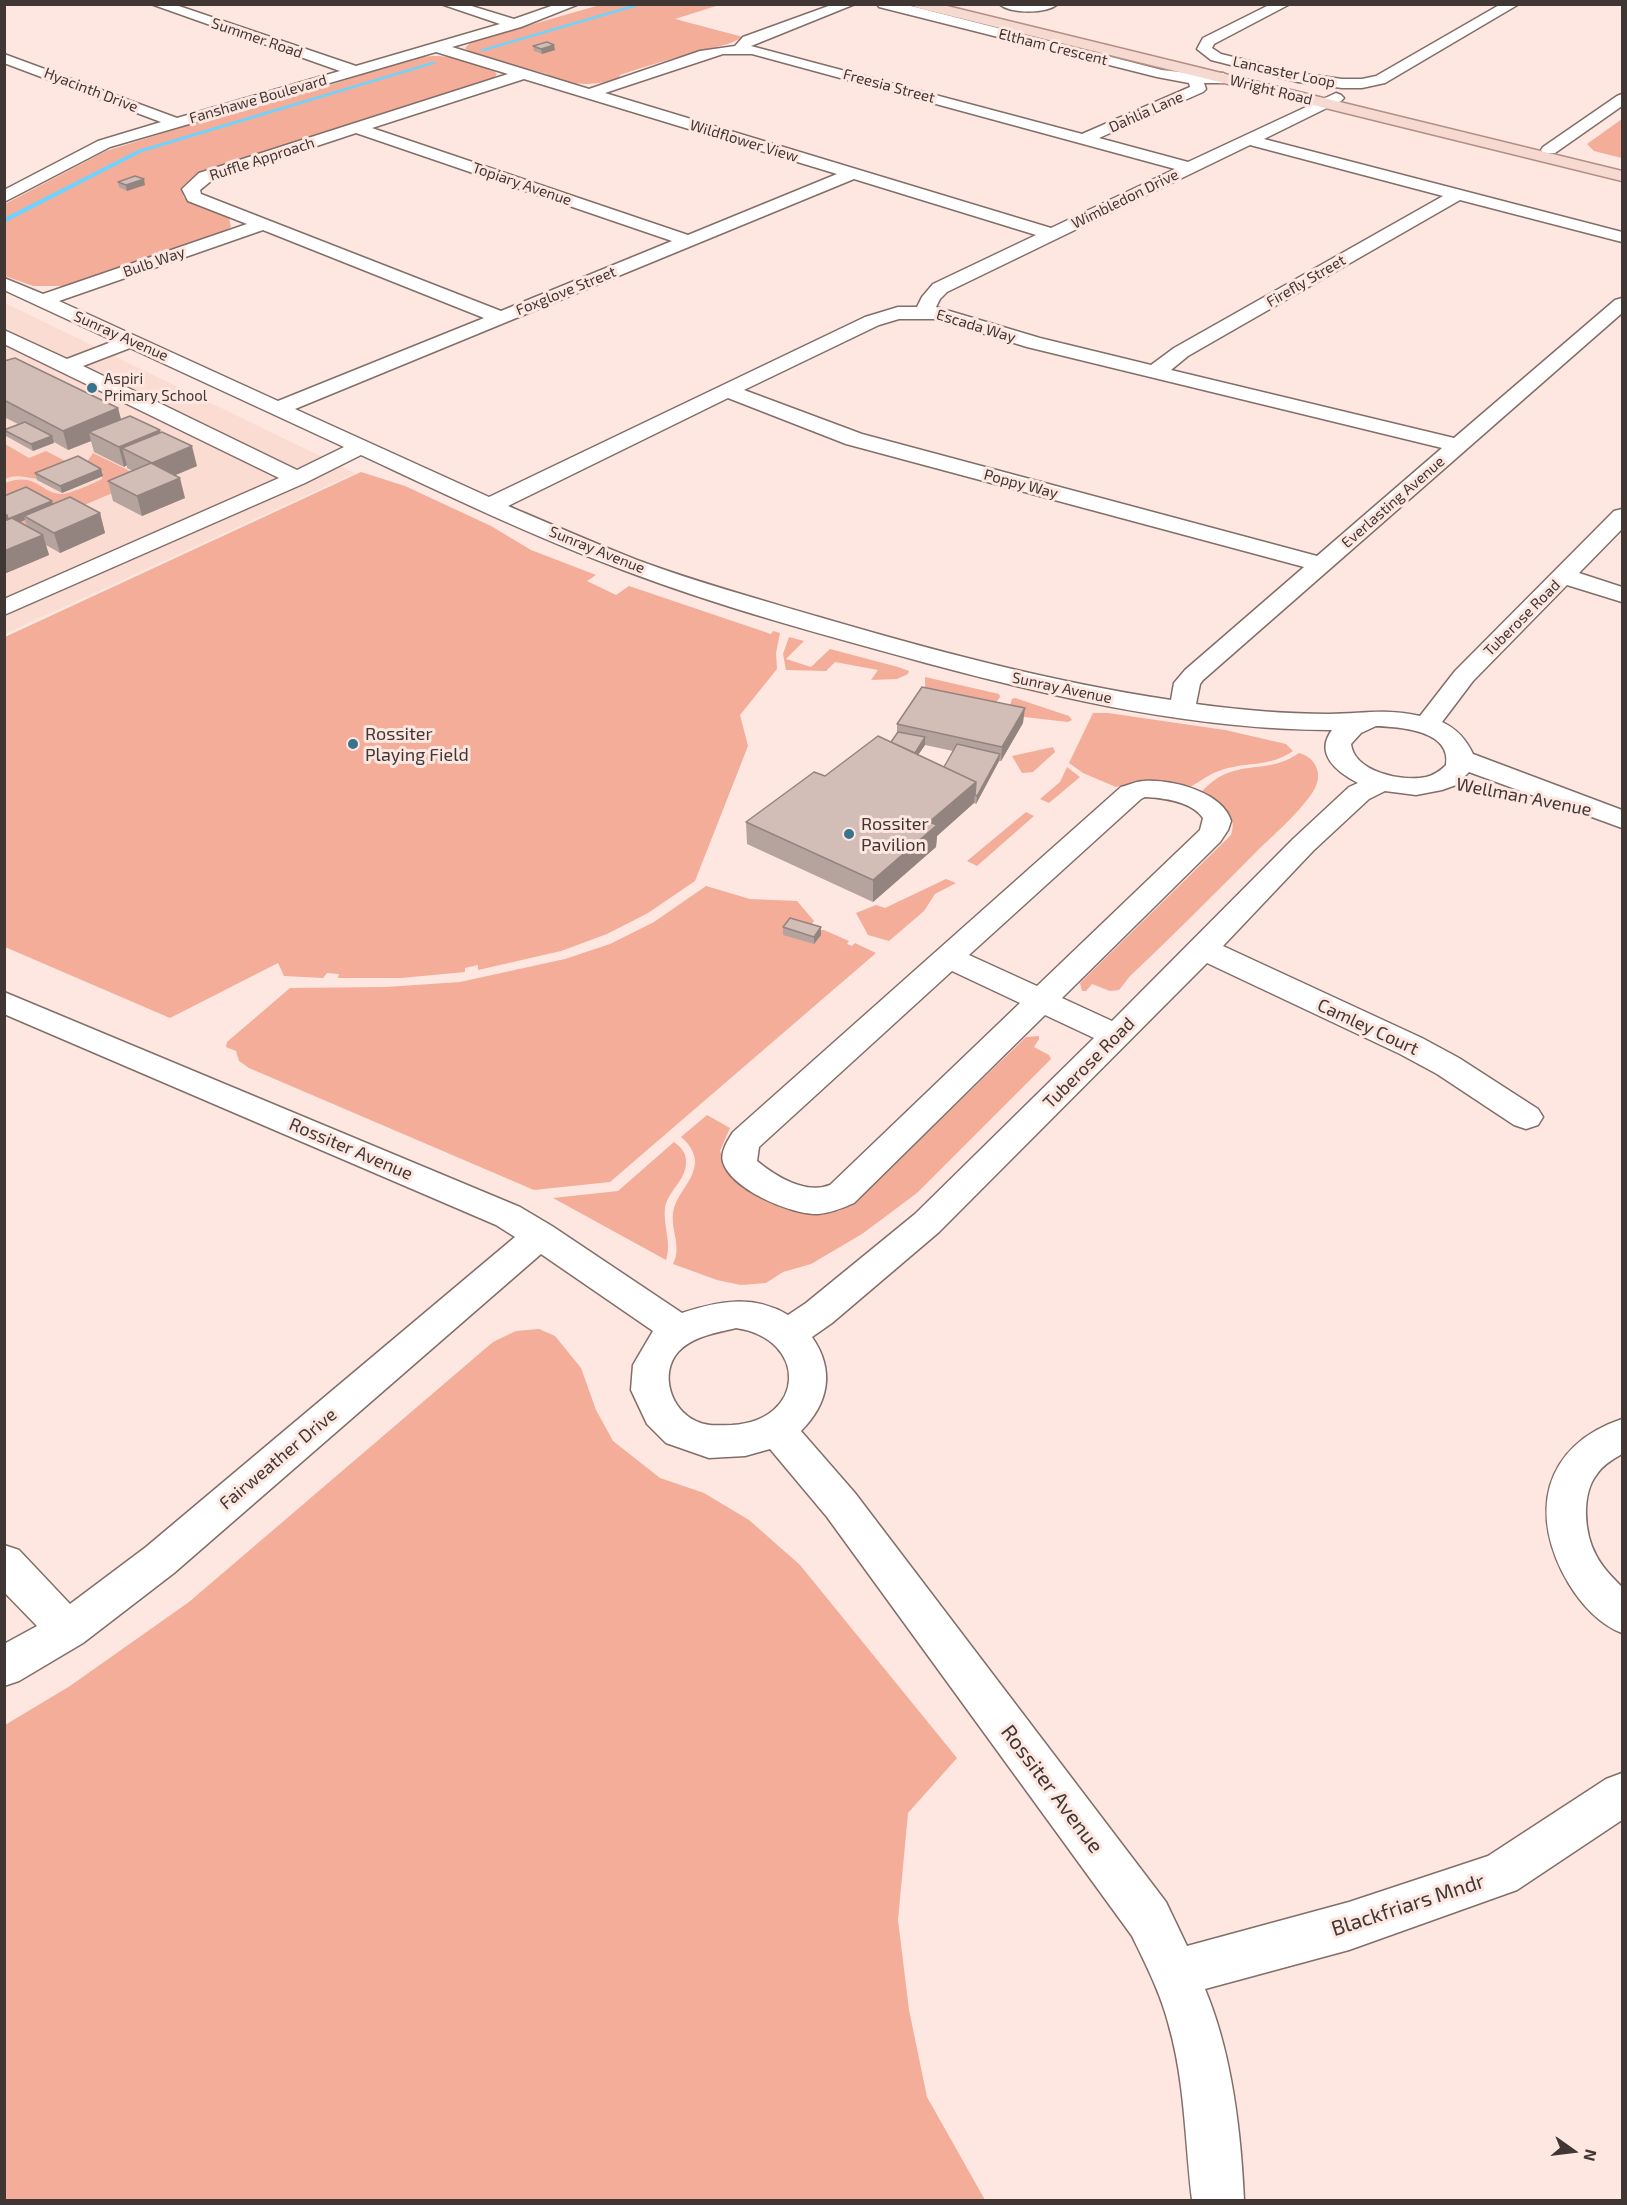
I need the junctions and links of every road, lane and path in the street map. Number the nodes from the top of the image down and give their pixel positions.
1 (158, 4) edge
2 (448, 4) edge
3 (848, 4) edge
4 (884, 4) edge
5 (920, 4) edge
6 (949, 4) edge
7 (1006, 4) edge
8 (1051, 4) edge
9 (1283, 4) edge
10 (1512, 4) edge
11 (579, 6) edge
12 (518, 23) junction
13 (435, 47) junction
14 (739, 50) junction
15 (4, 58) edge
16 (355, 71) junction
17 (523, 74) junction
18 (1223, 78) junction
19 (1196, 79) junction
20 (588, 94) junction
21 (1623, 99) edge
22 (1331, 101) junction
23 (177, 123) junction
24 (356, 128) junction
25 (1084, 139) junction
26 (1249, 140) junction
27 (1550, 150) junction
28 (1190, 168) junction
29 (1623, 168) edge
30 (852, 174) junction
31 (1623, 176) edge
32 (9, 191) edge
33 (1458, 194) junction
34 (266, 224) junction
35 (1052, 234) junction
36 (1623, 237) edge
37 (688, 241) junction
38 (4, 283) edge
39 (43, 300) junction
40 (1623, 304) edge
41 (925, 312) junction
42 (502, 318) junction
43 (4, 336) edge
44 (132, 341) junction
45 (66, 366) junction
46 (1156, 371) junction
47 (727, 391) junction
48 (280, 408) junction
49 (1458, 446) junction
50 (361, 447) junction
51 (297, 478) junction
52 (489, 506) junction
53 (1623, 516) edge
54 (1319, 564) junction
55 (1564, 576) junction
56 (1623, 595) edge
57 (4, 608) edge
58 (1182, 710) junction
59 (1224, 716) junction
60 (1359, 722) junction
61 (1426, 725) junction
62 (1338, 749) junction
63 (1461, 759) junction
64 (1443, 781) junction
65 (1381, 782) junction
66 (1614, 816) edge
67 (1203, 949) junction
68 (950, 958) junction
69 (1040, 1000) junction
70 (4, 1002) edge
71 (1116, 1036) junction
72 (1526, 1117) dead end
73 (540, 1235) junction
74 (679, 1330) junction
75 (788, 1334) junction
76 (776, 1429) junction
77 (1623, 1435) edge
78 (4, 1563) edge
79 (1623, 1614) edge
80 (68, 1630) junction
81 (4, 1667) edge
82 (1623, 1794) edge
83 (1174, 1974) junction
84 (1218, 2200) edge

1 - 16 street, Summer Road
2 - 12 street
3 - 14 street
4 - 19 street, Eltham Crescent
5 - 18 main road, Wright Road
6 - 22 main road, Wright Road
7 - 8 street
9 - 10 street, Lancaster Loop
11 - 12 street, Fanshawe Boulevard
12 - 13 street, Fanshawe Boulevard
13 - 16 street, Fanshawe Boulevard
13 - 17 street, Wildflower View
14 - 20 street, Freesia Street
14 - 25 street, Freesia Street
15 - 23 street, Hyacinth Drive
16 - 23 street, Fanshawe Boulevard
17 - 20 street, Wildflower View
17 - 24 street, Ruffle Approach
18 - 19 street, Eltham Crescent
18 - 22 main road, Wright Road
19 - 25 street, Dahlia Lane
20 - 30 street, Wildflower View
21 - 27 street
22 - 26 street, Wimbledon Drive
22 - 27 main road, Wright Road
22 - 31 main road, Wright Road
23 - 32 street, Fanshawe Boulevard
24 - 34 street, Ruffle Approach
24 - 37 street, Topiary Avenue
25 - 28 street, Freesia Street
26 - 28 street, Wimbledon Drive
26 - 33 street
27 - 29 main road, Wright Road
28 - 35 street, Wimbledon Drive
30 - 35 street, Wildflower View
30 - 37 street, Foxglove Street
33 - 36 street
33 - 46 street, Firefly Street
34 - 39 street, Bulb Way
34 - 42 street, Ruffle Approach
35 - 41 street, Wimbledon Drive
37 - 42 street, Foxglove Street
38 - 39 street, Sunray Avenue
39 - 44 street, Sunray Avenue
40 - 49 street, Everlasting Avenue
41 - 46 street, Escada Way
41 - 47 street, Escada Way
42 - 48 street, Foxglove Street
43 - 45 street
44 - 45 street
44 - 48 street, Sunray Avenue
45 - 51 street
46 - 49 street, Escada Way
47 - 52 street, Escada Way
47 - 54 street, Poppy Way
48 - 50 street, Sunray Avenue
49 - 54 street, Everlasting Avenue
50 - 51 street
50 - 52 street, Sunray Avenue
51 - 57 street
52 - 58 street, Sunray Avenue
53 - 55 street, Tuberose Road
54 - 58 street, Everlasting Avenue
55 - 56 street
55 - 61 street, Tuberose Road
58 - 59 street, Sunray Avenue
59 - 60 street, Sunray Avenue
59 - 62 street, Sunray Avenue
60 - 61 street, Sunray Avenue
60 - 62 street
61 - 63 street
62 - 65 street
63 - 64 street
63 - 66 street, Wellman Avenue
64 - 65 street
64 - 66 street, Wellman Avenue
65 - 67 street, Tuberose Road
67 - 71 street, Tuberose Road
67 - 72 street, Camley Court
68 - 69 street
68 - 69 street
68 - 69 street
69 - 71 street
70 - 73 street, Rossiter Avenue
71 - 75 street, Tuberose Road
73 - 74 street, Rossiter Avenue
73 - 80 street, Fairweather Drive
74 - 75 street
74 - 76 street
75 - 76 street
76 - 83 street, Rossiter Avenue
77 - 79 street
78 - 80 street
80 - 81 street, Fairweather Drive
82 - 83 street, Blackfriars Mndr
83 - 84 street, Rossiter Avenue

